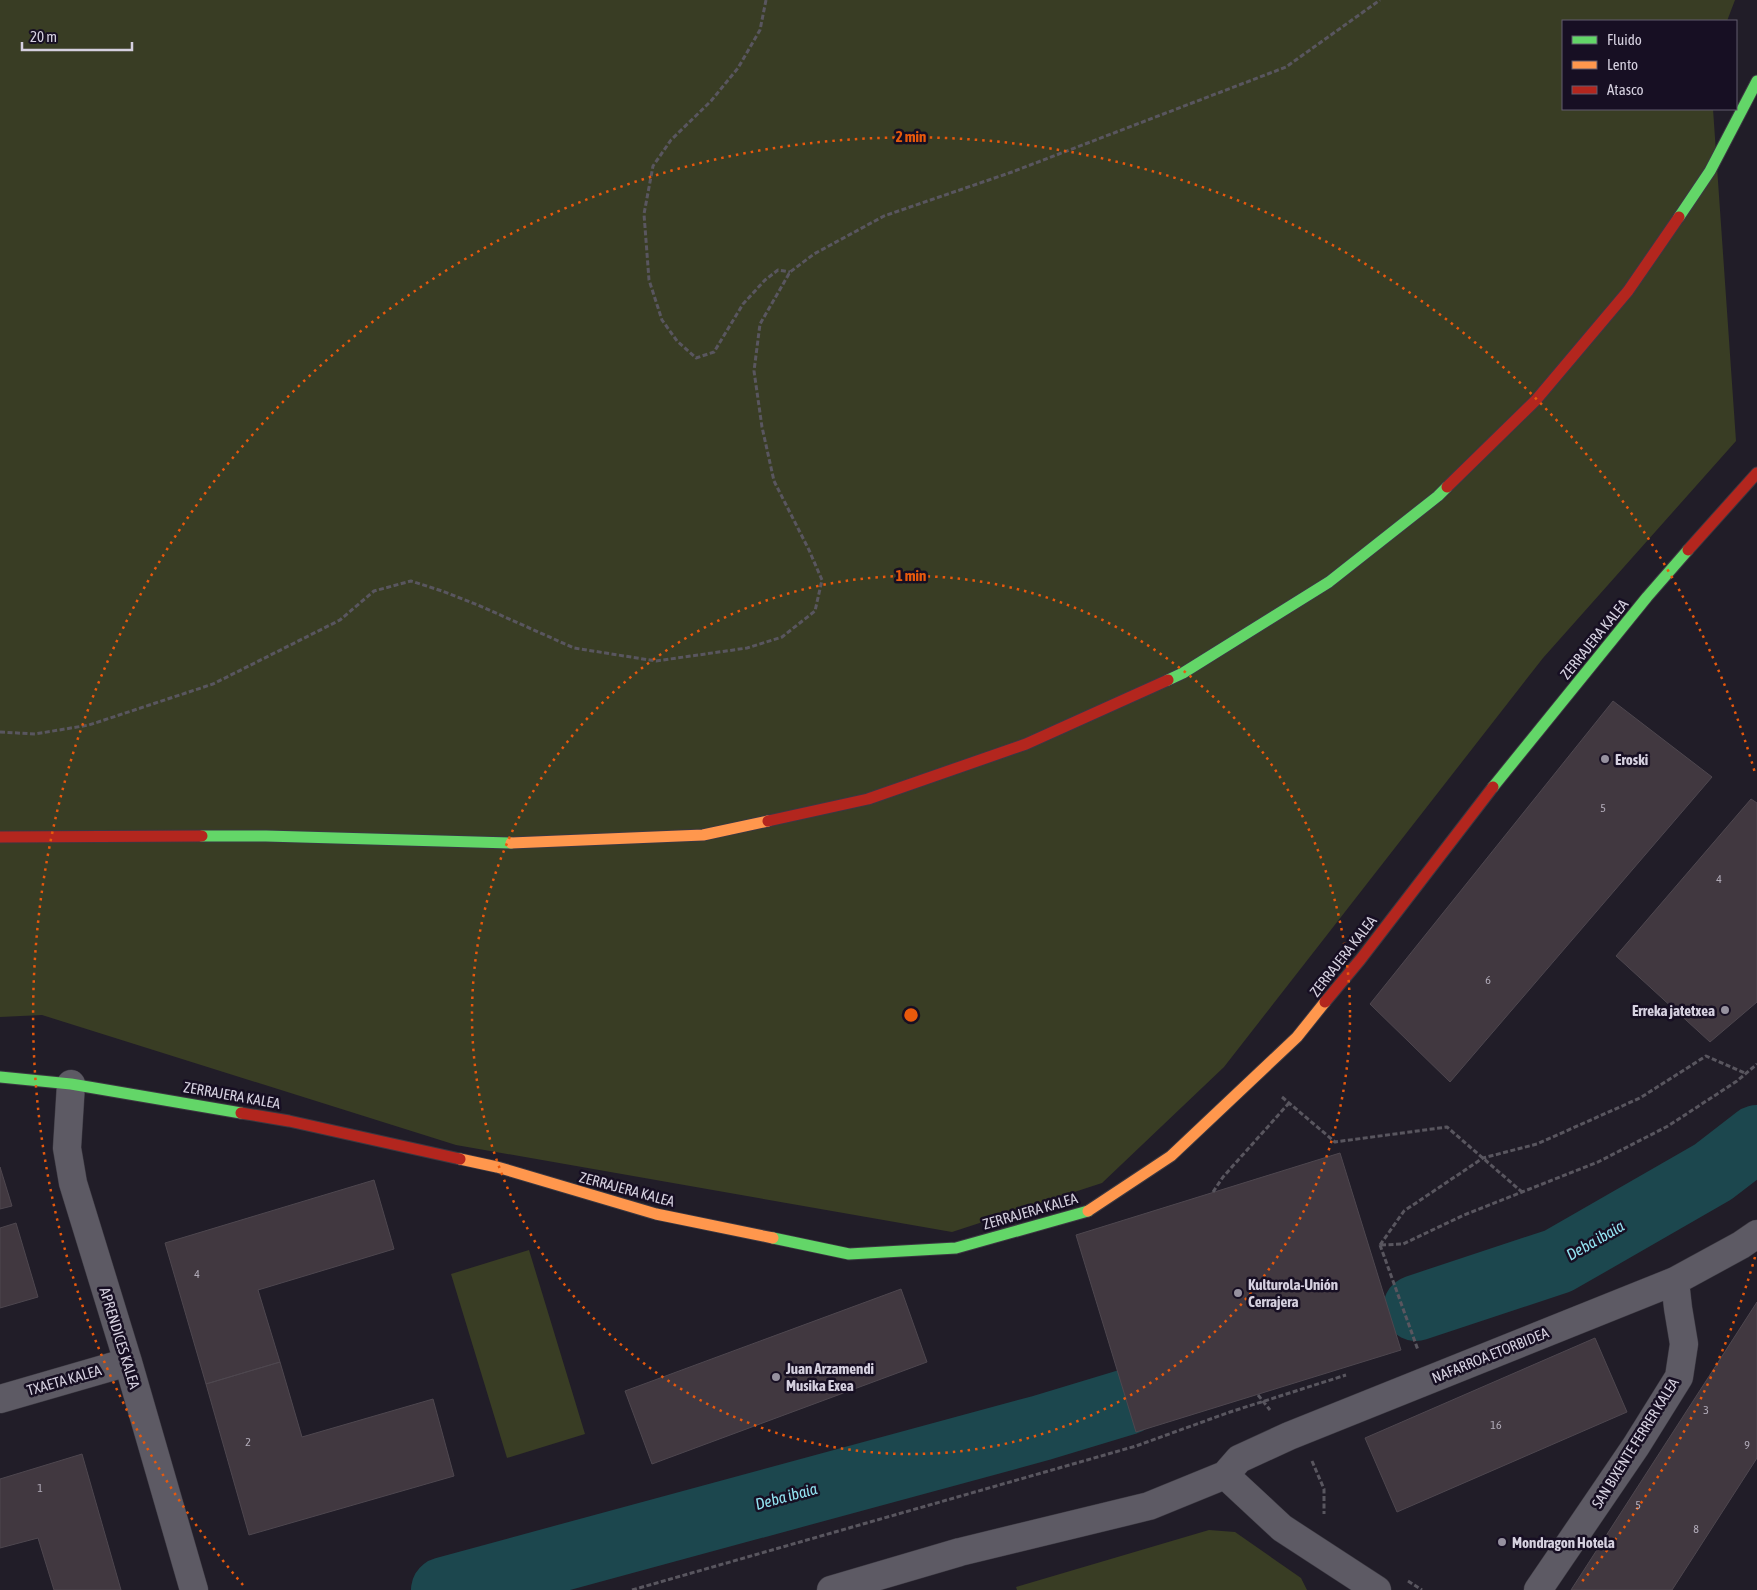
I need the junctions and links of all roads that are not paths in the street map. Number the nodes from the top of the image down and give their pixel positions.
1 (1757, 81) edge
2 (1757, 473) edge
3 (0, 838) edge
4 (0, 1077) edge
5 (71, 1084) junction
6 (1757, 1234) edge
7 (1675, 1281) junction
8 (128, 1362) junction
9 (0, 1399) edge
10 (1224, 1475) junction
11 (194, 1590) edge
12 (831, 1590) edge
13 (1377, 1590) edge
14 (1538, 1590) edge

1 - 3 street
2 - 5 street, ZERRAJERA KALEA
4 - 5 street, ZERRAJERA KALEA
5 - 8 street, APRENDICES KALEA
6 - 7 street, NAFARROA ETORBIDEA
7 - 10 street, NAFARROA ETORBIDEA
7 - 14 street, SAN BIXENTE FERRER KALEA
8 - 9 street, TXAETA KALEA
8 - 11 street, APRENDICES KALEA
10 - 12 street
10 - 13 street

